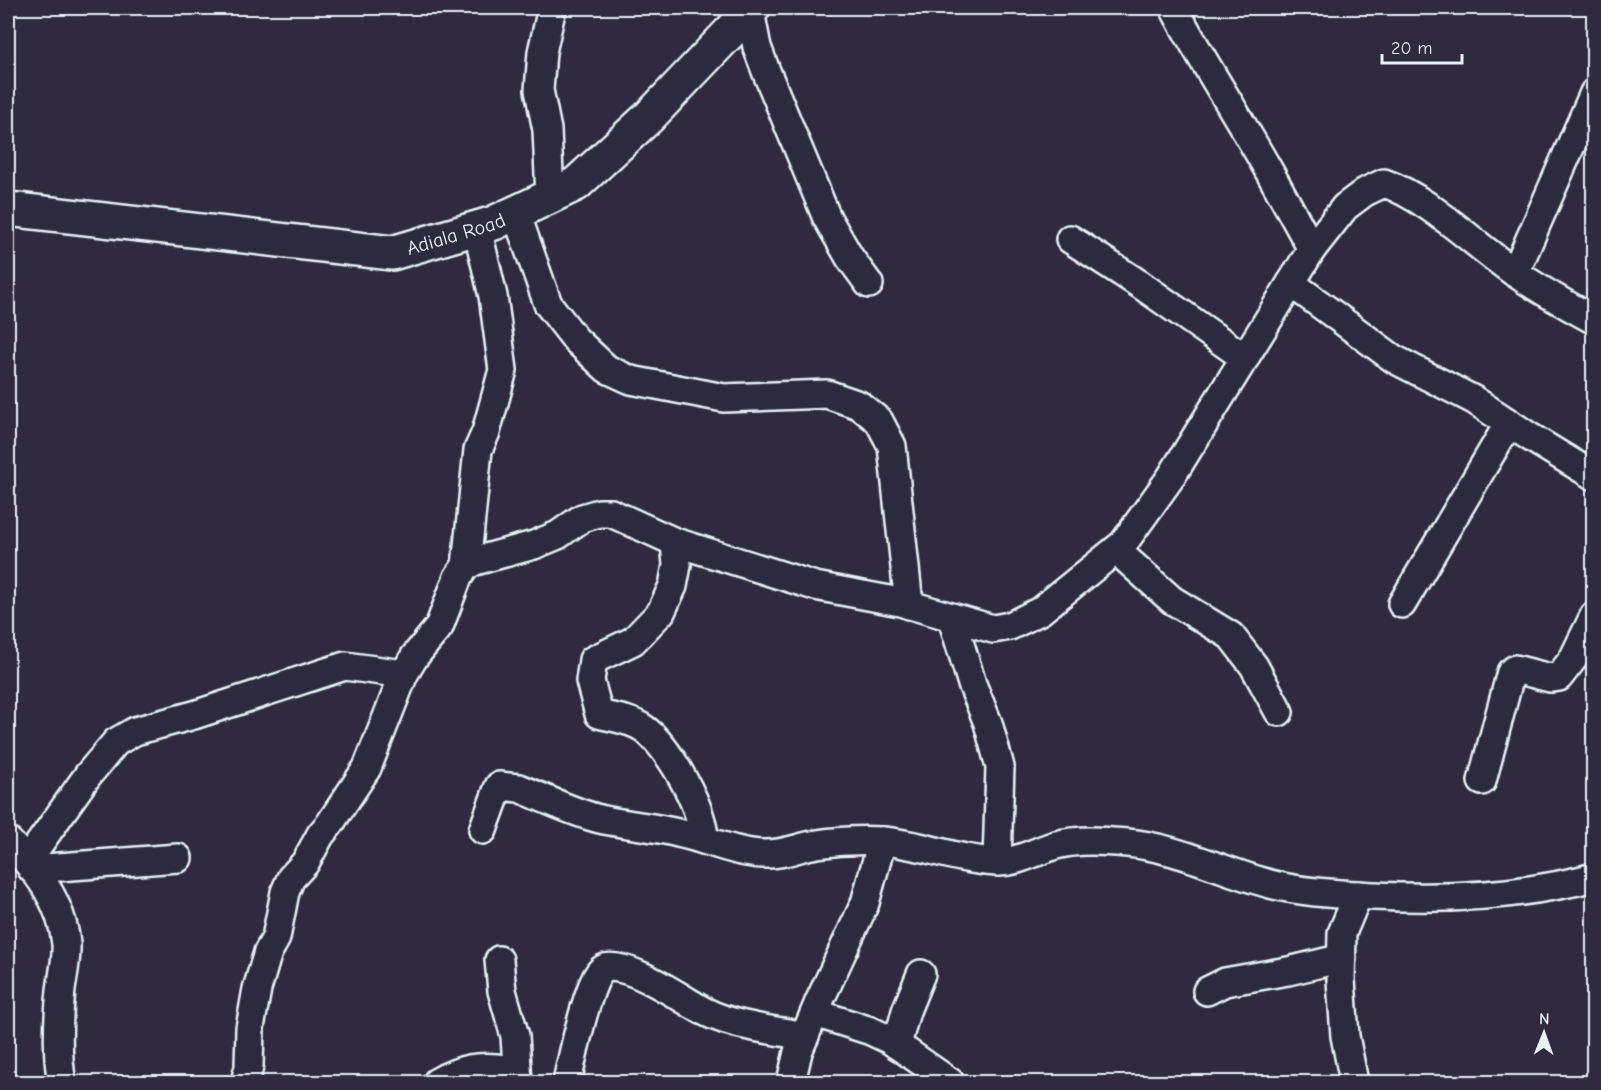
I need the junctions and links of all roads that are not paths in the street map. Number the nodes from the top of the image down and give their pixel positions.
1 (552, 8) edge
2 (1174, 8) edge
3 (751, 9) edge
4 (1593, 93) edge
5 (550, 197) junction
6 (8, 209) edge
7 (516, 213) junction
8 (477, 228) junction
9 (1070, 239) dead end
10 (1312, 249) junction
11 (1515, 273) junction
12 (1291, 283) junction
13 (868, 284) dead end
14 (1592, 313) edge
15 (1245, 358) junction
16 (1509, 423) junction
17 (1593, 476) edge
18 (675, 542) junction
19 (1116, 550) junction
20 (466, 566) junction
21 (1402, 604) dead end
22 (909, 605) junction
23 (1593, 616) edge
24 (952, 618) junction
25 (405, 674) junction
26 (1279, 712) dead end
27 (1482, 781) dead end
28 (483, 830) dead end
29 (704, 840) junction
30 (8, 841) edge
31 (882, 841) junction
32 (178, 858) dead end
33 (997, 862) junction
34 (30, 865) junction
35 (1593, 878) edge
36 (1358, 895) junction
37 (1342, 958) junction
38 (499, 960) dead end
39 (921, 974) dead end
40 (1207, 991) dead end
41 (810, 1025) junction
42 (897, 1045) junction
43 (62, 1083) edge
44 (245, 1083) edge
45 (437, 1083) edge
46 (517, 1083) edge
47 (567, 1083) edge
48 (790, 1083) edge
49 (950, 1083) edge
50 (1354, 1083) edge

1 - 5 street
2 - 10 street
3 - 5 main road, Adiala Road
3 - 13 street
4 - 11 street
5 - 7 main road, Adiala Road
6 - 8 main road, Adiala Road
7 - 8 main road, Adiala Road
7 - 22 street
8 - 20 street
9 - 15 street
10 - 11 street
10 - 12 street
11 - 14 street
12 - 15 street
12 - 16 street
15 - 19 street
16 - 17 street
16 - 21 street
18 - 20 street
18 - 22 street
18 - 29 street
19 - 24 street
19 - 26 street
20 - 25 street
22 - 24 street
23 - 27 street
24 - 33 street
25 - 34 street
25 - 44 street
28 - 29 street
29 - 31 street
30 - 34 street
31 - 33 street
31 - 41 street
32 - 34 street
33 - 36 street
34 - 43 street
35 - 36 street
36 - 37 street
37 - 40 street
37 - 50 street
38 - 46 street
39 - 42 street
41 - 42 street
41 - 47 street
41 - 48 street
42 - 49 street
45 - 46 street

